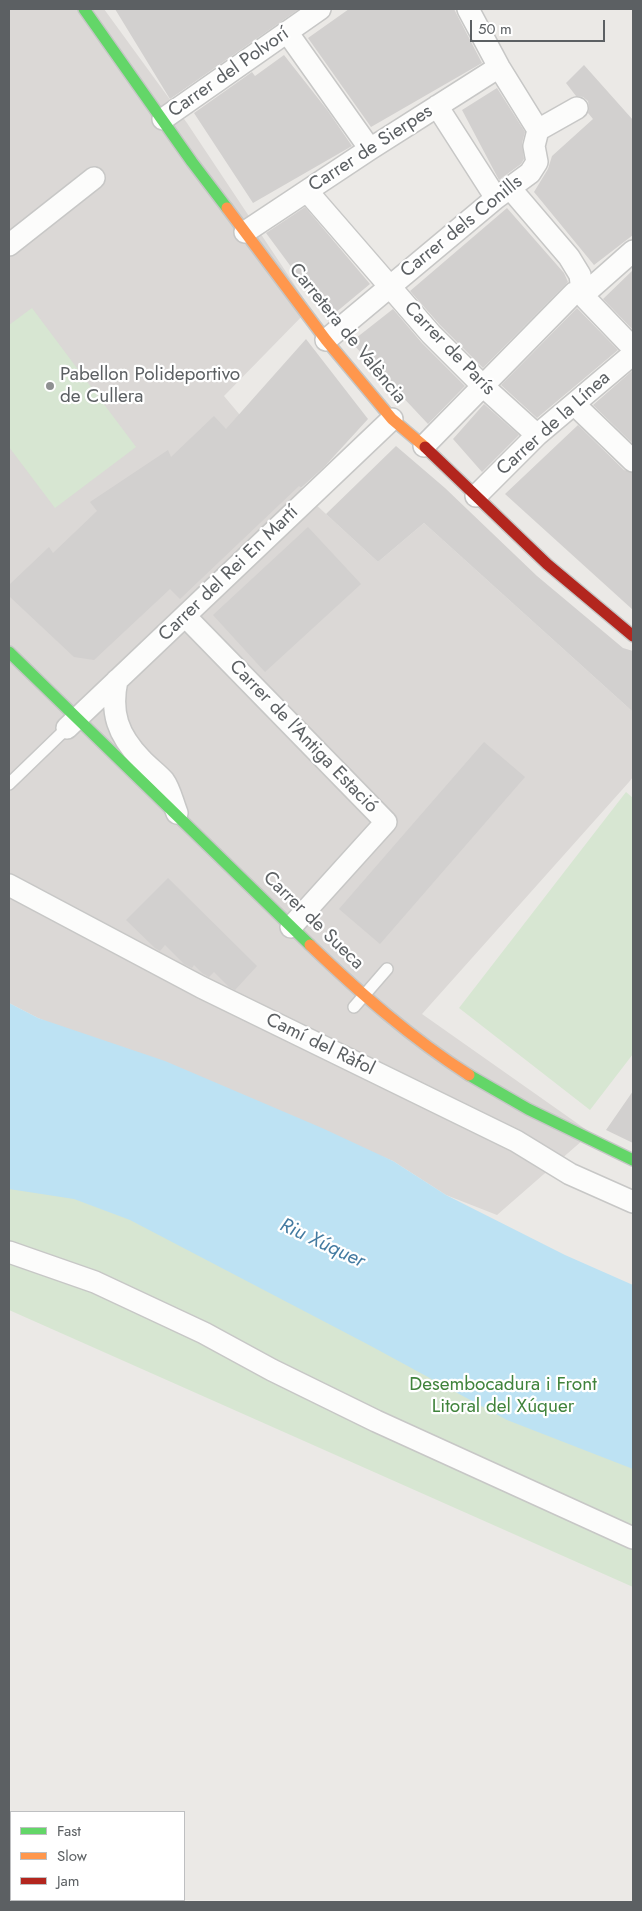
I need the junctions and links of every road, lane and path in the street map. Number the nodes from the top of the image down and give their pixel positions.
1 (84, 9) edge
2 (320, 9) edge
3 (468, 9) edge
4 (287, 32) junction
5 (499, 67) junction
6 (438, 106) junction
7 (577, 108) dead end
8 (163, 120) junction
9 (538, 130) junction
10 (370, 149) junction
11 (94, 178) dead end
12 (307, 191) junction
13 (503, 193) junction
14 (245, 232) junction
15 (9, 245) edge
16 (633, 251) edge
17 (389, 287) junction
18 (582, 291) junction
19 (326, 340) junction
20 (633, 348) edge
21 (633, 354) edge
22 (483, 386) junction
23 (574, 404) junction
24 (392, 419) junction
25 (537, 435) junction
26 (424, 446) junction
27 (633, 461) edge
28 (476, 496) junction
29 (184, 616) junction
30 (633, 636) edge
31 (9, 652) edge
32 (117, 680) junction
33 (70, 726) junction
34 (9, 784) edge
35 (178, 816) junction
36 (9, 885) edge
37 (291, 927) junction
38 (387, 969) dead end
39 (365, 996) junction
40 (351, 1004) joint
41 (365, 1016) dead end
42 (633, 1160) edge
43 (633, 1202) edge
44 (9, 1252) edge
45 (633, 1538) edge

1 - 8 street, Carretera de València
2 - 4 street, Carrer del Polvorí
3 - 5 street
4 - 8 street, Carrer del Polvorí
4 - 10 street
5 - 6 street, Carrer de Sierpes
5 - 9 street
6 - 10 street, Carrer de Sierpes
6 - 13 street
7 - 9 street
8 - 14 street, Carretera de València
9 - 13 street, Carrer dels Conills
10 - 12 street, Carrer de Sierpes
11 - 15 street
12 - 14 street, Carrer de Sierpes
12 - 17 street, Carrer de París
13 - 17 street, Carrer dels Conills
13 - 18 street
14 - 19 street, Carretera de València
16 - 18 street
17 - 19 street, Carrer dels Conills
17 - 22 street, Carrer de París
18 - 20 street
18 - 22 street
19 - 24 street, Carretera de València
21 - 23 street, Carrer de la Línea
22 - 25 street, Carrer de París
22 - 26 street
23 - 25 street, Carrer de la Línea
23 - 27 street
24 - 26 street, Carretera de València
24 - 29 street, Carrer del Rei En Martí
25 - 28 street, Carrer de la Línea
26 - 28 street, Carretera de València
28 - 30 street, Carretera de València
29 - 32 street, Carrer del Rei En Martí
29 - 37 street, Carrer de l'Antiga Estació
31 - 33 street, Carrer de Sueca
32 - 33 street, Carrer del Rei En Martí
32 - 35 street
33 - 34 lane
33 - 35 street, Carrer de Sueca
35 - 37 street, Carrer de Sueca
36 - 43 street, Camí del Ràfol
37 - 39 street, Carrer de Sueca
38 - 39 lane
39 - 40 lane
39 - 42 street, Carrer de Sueca
40 - 41 street
44 - 45 street

